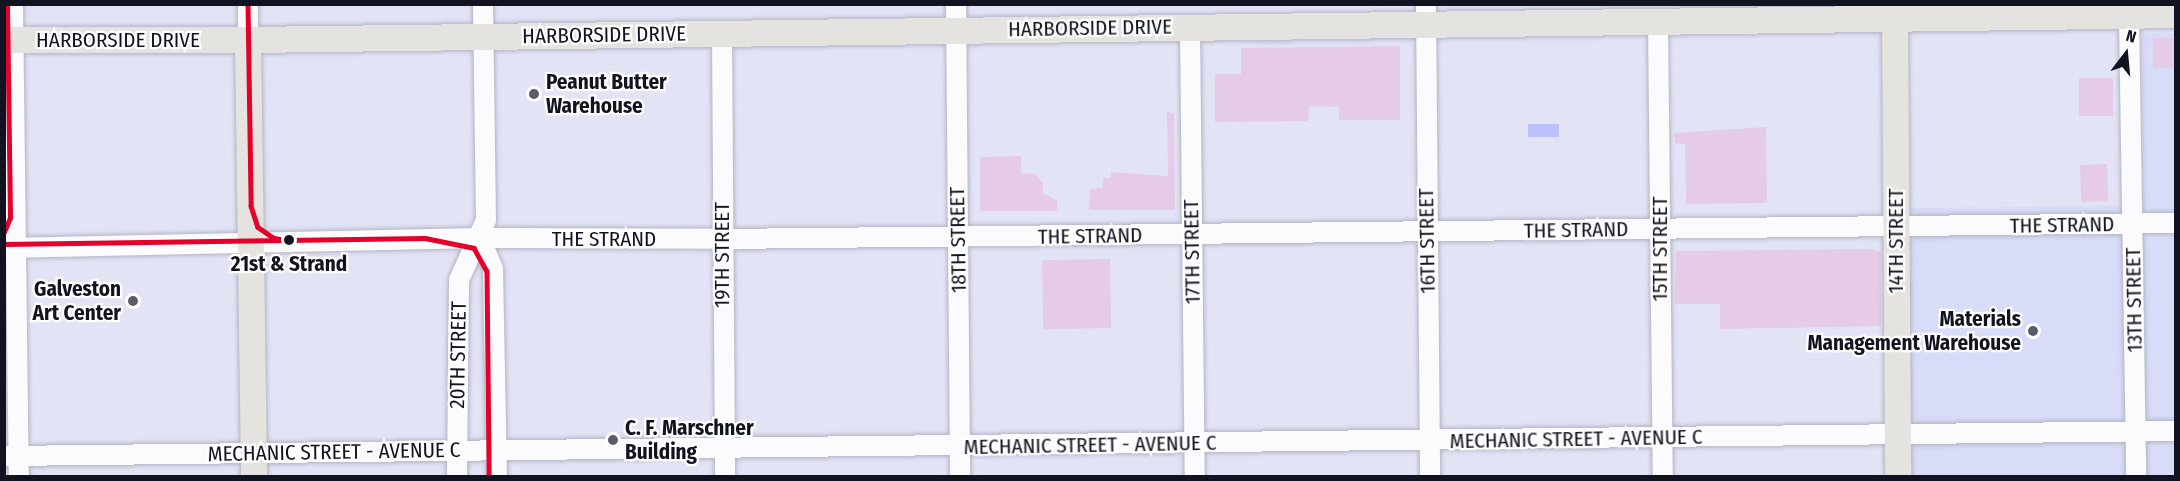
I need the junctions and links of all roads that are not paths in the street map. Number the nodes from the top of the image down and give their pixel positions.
1 (13, 4) edge
2 (248, 4) edge
3 (483, 4) edge
4 (956, 4) edge
5 (1895, 11) edge
6 (1426, 14) edge
7 (2175, 15) edge
8 (2130, 16) junction
9 (1658, 21) junction
10 (1190, 27) junction
11 (956, 30) junction
12 (722, 34) junction
13 (484, 37) junction
14 (9, 39) edge
15 (248, 40) junction
16 (2175, 223) edge
17 (2132, 224) junction
18 (1896, 227) junction
19 (1660, 229) junction
20 (1427, 232) junction
21 (1192, 234) junction
22 (958, 237) junction
23 (480, 238) junction
24 (722, 239) junction
25 (251, 245) junction
26 (10, 248) edge
27 (2136, 431) junction
28 (2175, 431) edge
29 (1898, 434) junction
30 (1662, 437) junction
31 (1429, 441) junction
32 (1195, 444) junction
33 (960, 446) junction
34 (725, 448) junction
35 (457, 450) junction
36 (497, 450) junction
37 (11, 455) edge
38 (253, 465) edge
39 (19, 477) edge
40 (457, 477) edge
41 (498, 477) edge
42 (725, 477) edge
43 (960, 477) edge
44 (1195, 477) edge
45 (1430, 477) edge
46 (1663, 477) edge
47 (1898, 477) edge
48 (2136, 477) edge

1 - 14 street
2 - 15 street
3 - 13 street, 20TH STREET
4 - 11 street, 18TH STREET
5 - 8 main road, HARBORSIDE DRIVE
5 - 9 main road, HARBORSIDE DRIVE
5 - 18 main road, 14TH STREET
6 - 9 main road, HARBORSIDE DRIVE
6 - 10 main road, HARBORSIDE DRIVE
6 - 20 street, 16TH STREET
7 - 8 main road, HARBORSIDE DRIVE
8 - 17 street, 13TH STREET
9 - 19 street, 15TH STREET
10 - 11 main road, HARBORSIDE DRIVE
10 - 21 street, 17TH STREET
11 - 12 main road, HARBORSIDE DRIVE
11 - 22 street, 18TH STREET
12 - 13 main road, HARBORSIDE DRIVE
12 - 24 street, 19TH STREET
13 - 15 main road, HARBORSIDE DRIVE
13 - 23 street, 20TH STREET
14 - 15 main road, HARBORSIDE DRIVE
14 - 26 street
15 - 25 main road
16 - 17 street, THE STRAND
17 - 18 street, THE STRAND
17 - 27 street, 13TH STREET
18 - 19 street, THE STRAND
18 - 29 main road, 14TH STREET
19 - 20 street, THE STRAND
19 - 30 street, 15TH STREET
20 - 21 street, THE STRAND
20 - 31 street, 16TH STREET
21 - 22 street, THE STRAND
21 - 32 street, 17TH STREET
22 - 24 street, THE STRAND
22 - 33 street, 18TH STREET
23 - 24 street, THE STRAND
23 - 25 street, THE STRAND
23 - 35 street, 20TH STREET
23 - 36 street, 20TH STREET
24 - 34 street, 19TH STREET
25 - 26 street, THE STRAND
25 - 38 main road
26 - 37 street
27 - 28 street, MECHANIC STREET - AVENUE C
27 - 29 street, MECHANIC STREET - AVENUE C
27 - 48 street, 13TH STREET
29 - 30 street, MECHANIC STREET - AVENUE C
29 - 47 main road, 14TH STREET
30 - 31 street, MECHANIC STREET - AVENUE C
30 - 46 street, 15TH STREET
31 - 32 street, MECHANIC STREET - AVENUE C
31 - 45 street, 16TH STREET
32 - 33 street, MECHANIC STREET - AVENUE C
32 - 44 street, 17TH STREET
33 - 34 street, MECHANIC STREET - AVENUE C
33 - 43 street, 18TH STREET
34 - 36 street, MECHANIC STREET - AVENUE C
34 - 42 street, 19TH STREET
35 - 36 street, MECHANIC STREET - AVENUE C
35 - 38 street, MECHANIC STREET - AVENUE C
35 - 40 street, 20TH STREET
36 - 41 street, 20TH STREET
37 - 38 street, MECHANIC STREET - AVENUE C
37 - 39 street

